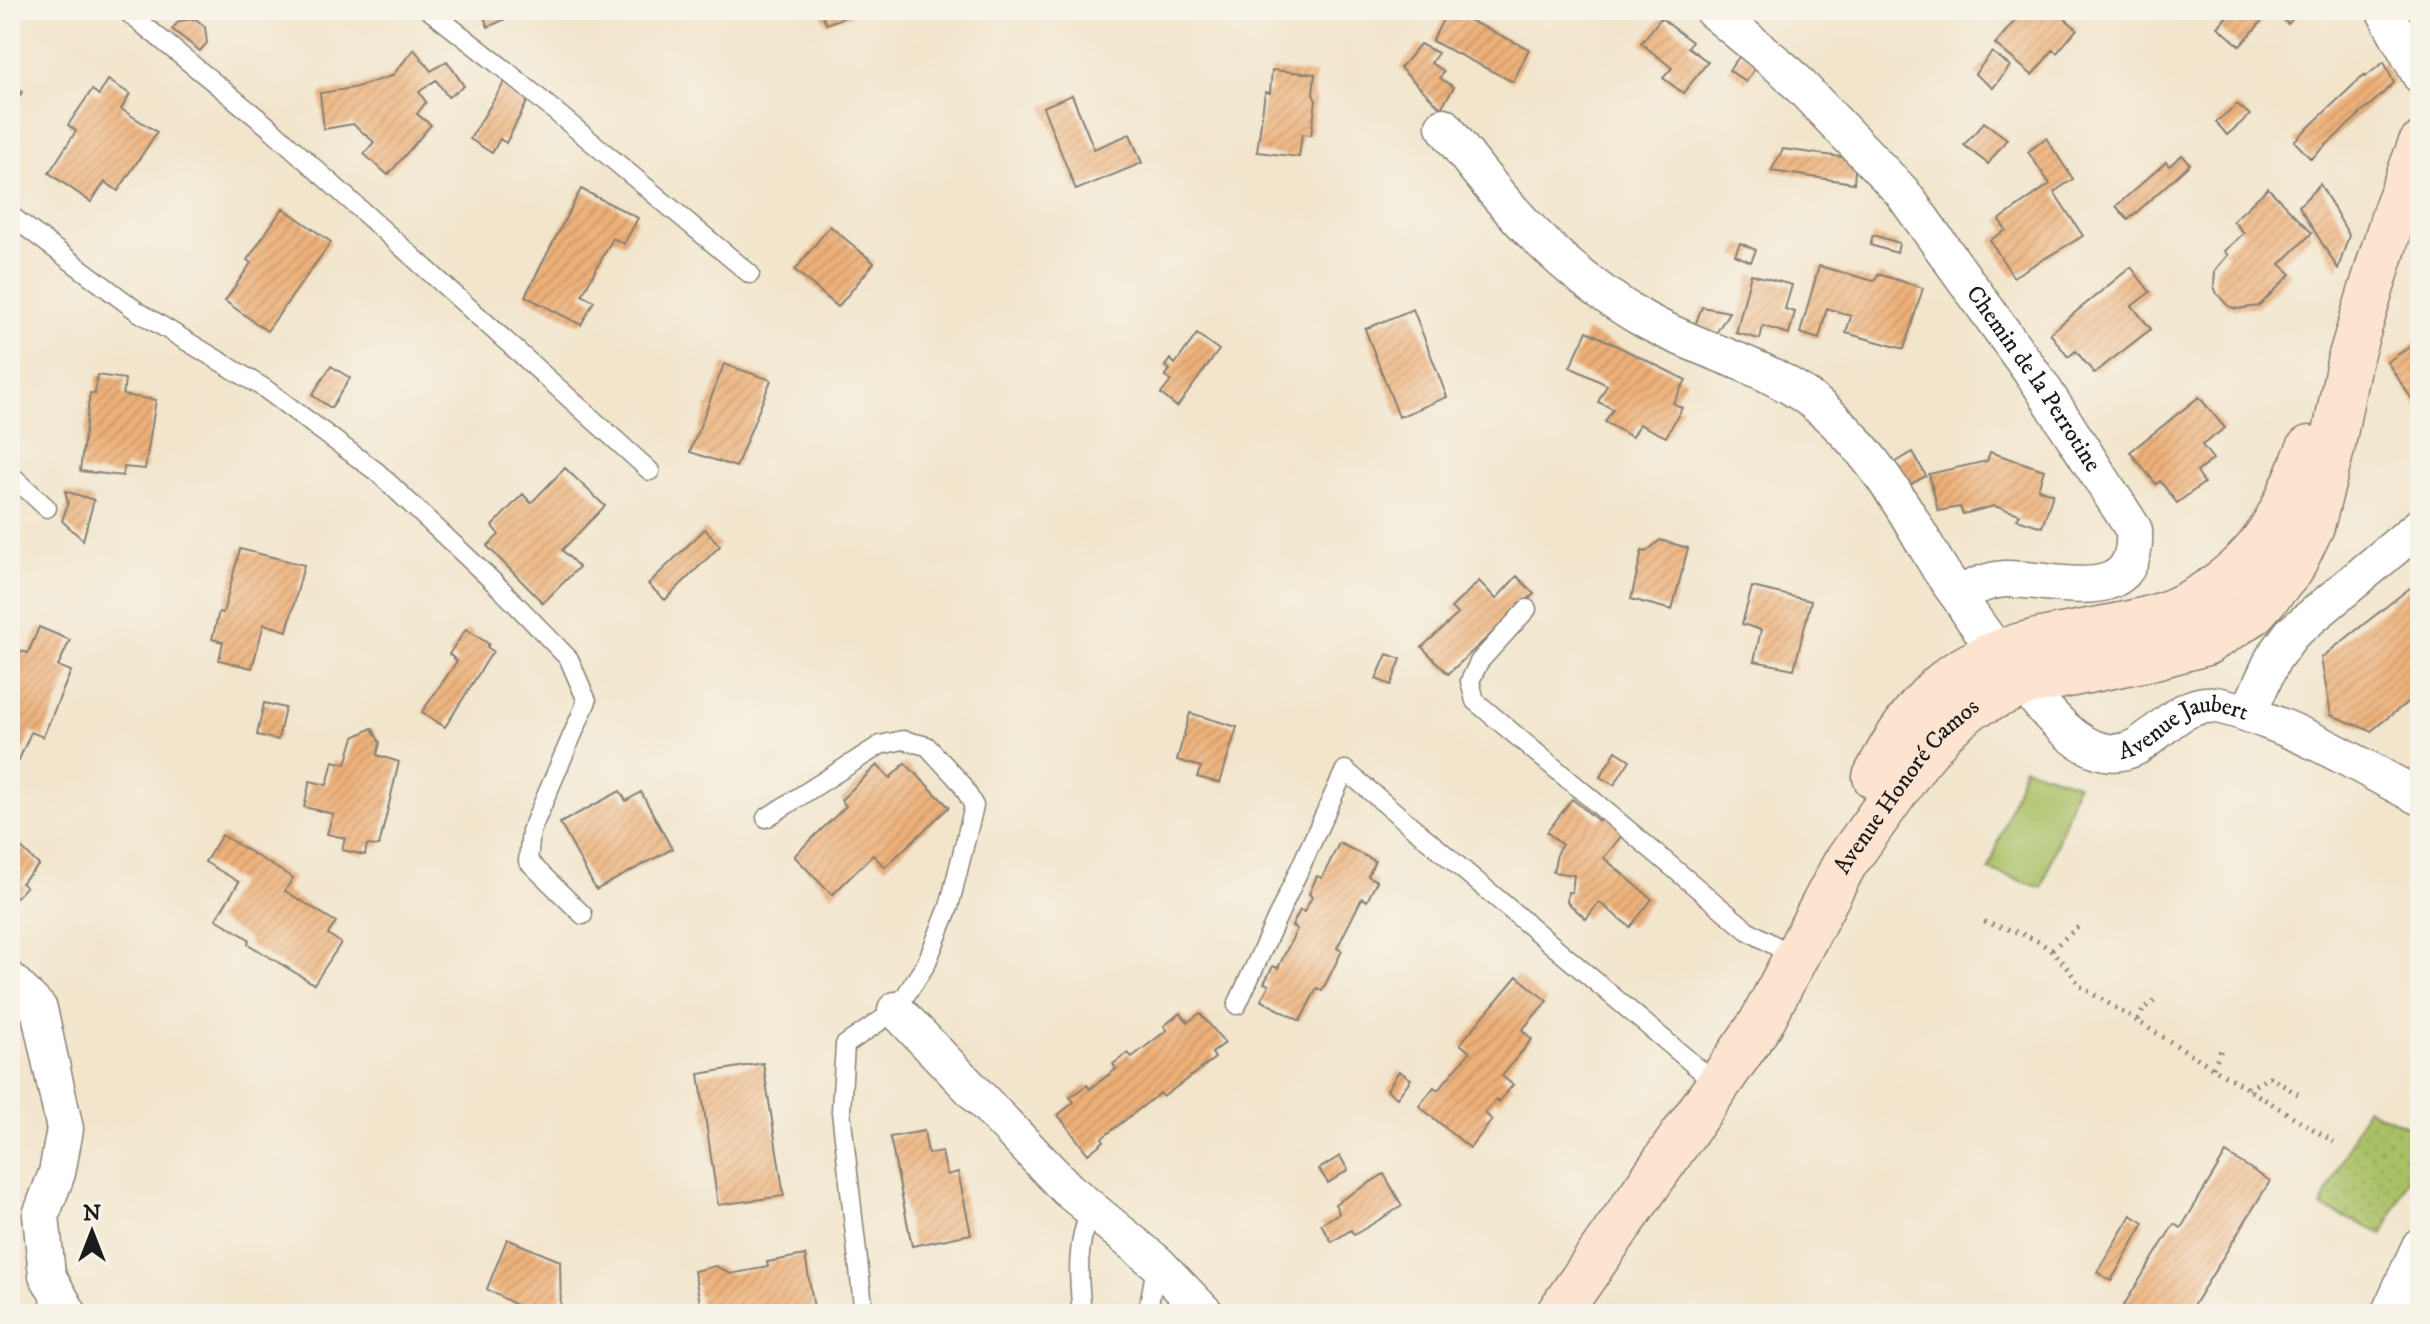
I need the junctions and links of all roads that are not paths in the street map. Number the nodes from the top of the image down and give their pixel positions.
1 (125, 10) edge
2 (429, 10) edge
3 (1712, 10) edge
4 (2384, 10) edge
5 (2420, 75) edge
6 (1444, 126) dead end
7 (2420, 145) edge
8 (10, 215) edge
9 (750, 274) dead end
10 (650, 471) dead end
11 (10, 474) edge
12 (47, 508) dead end
13 (2420, 526) edge
14 (1958, 595) junction
15 (1527, 609) dead end
16 (2010, 669) junction
17 (2248, 713) junction
18 (2419, 796) edge
19 (766, 818) dead end
20 (583, 915) dead end
21 (1797, 958) junction
22 (10, 980) edge
23 (1237, 1005) dead end
24 (896, 1010) junction
25 (1718, 1085) junction
26 (1091, 1209) junction
27 (2420, 1246) edge
28 (1157, 1263) junction
29 (69, 1314) edge
30 (864, 1314) edge
31 (1082, 1314) edge
32 (1147, 1314) edge
33 (1206, 1314) edge
34 (1558, 1314) edge
35 (2389, 1314) edge

1 - 10 lane
2 - 9 lane
3 - 14 street, Chemin de la Perrotine
4 - 5 street
6 - 14 street
7 - 16 street, Avenue Honoré Camos
8 - 20 lane
11 - 12 lane
13 - 17 street
14 - 16 street
15 - 21 lane
16 - 17 street, Avenue Jaubert
16 - 21 street, Avenue Honoré Camos
17 - 18 street, Avenue Jaubert
19 - 24 lane
21 - 25 street, Avenue Honoré Camos
22 - 29 street
23 - 25 lane
24 - 26 street
24 - 30 lane
25 - 34 street, Avenue Honoré Camos
26 - 28 street
26 - 31 lane
27 - 35 street
28 - 32 lane
28 - 33 street

